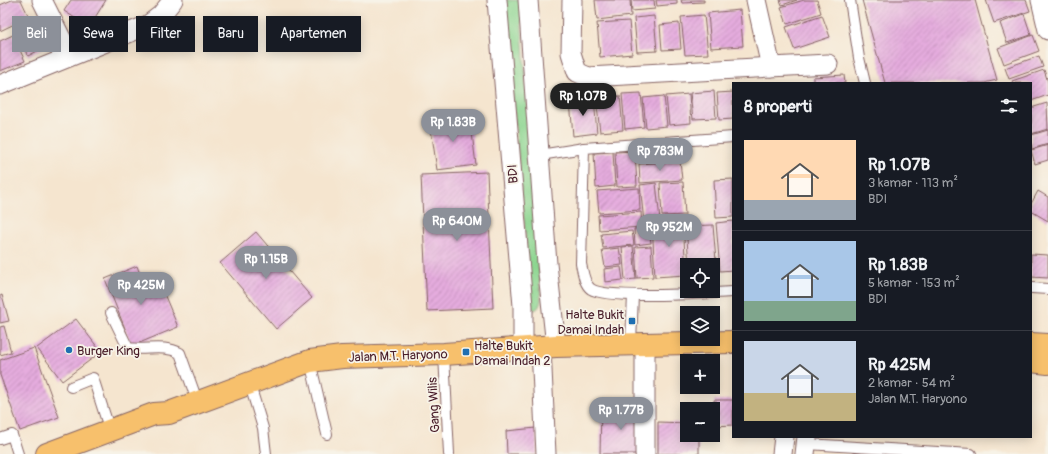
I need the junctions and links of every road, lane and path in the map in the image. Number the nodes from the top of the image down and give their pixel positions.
1 (42, 0) edge
2 (173, 0) edge
3 (497, 0) edge
4 (528, 0) edge
5 (572, 0) edge
6 (756, 0) edge
7 (850, 0) edge
8 (1041, 0) edge
9 (1048, 30) edge
10 (70, 56) junction
11 (828, 64) dead end
12 (770, 67) junction
13 (865, 82) edge
14 (0, 85) edge
15 (732, 137) edge
16 (584, 148) junction
17 (540, 155) junction
18 (1032, 288) dead end
19 (1048, 289) edge
20 (732, 292) edge
21 (633, 295) junction
22 (111, 313) dead end
23 (732, 342) edge
24 (638, 343) junction
25 (1032, 344) edge
26 (1048, 345) edge
27 (540, 348) junction
28 (444, 354) junction
29 (310, 360) junction
30 (1032, 361) edge
31 (1048, 363) edge
32 (249, 382) junction
33 (71, 387) dead end
34 (198, 403) junction
35 (168, 413) junction
36 (110, 431) junction
37 (327, 434) dead end
38 (784, 438) edge
39 (0, 439) edge
40 (806, 445) edge
41 (18, 454) edge
42 (47, 454) edge
43 (89, 454) edge
44 (266, 454) edge
45 (449, 454) edge
46 (546, 454) edge
47 (645, 454) edge
48 (782, 454) edge
49 (971, 454) edge

1 - 10 street
2 - 10 street
3 - 27 street, BDI
4 - 17 street
5 - 12 street
6 - 12 street
7 - 13 lane
8 - 9 street
10 - 14 street
11 - 12 street
15 - 16 lane
16 - 17 lane
16 - 21 lane
17 - 27 street
18 - 19 lane
20 - 21 lane
21 - 24 lane
22 - 34 lane
23 - 24 main road, Jalan M.T. Haryono
24 - 27 main road, Jalan M.T. Haryono
24 - 47 street
25 - 26 main road
27 - 28 main road, Jalan M.T. Haryono
27 - 46 street
28 - 29 main road, Jalan M.T. Haryono
28 - 45 lane, Gang Wilis
29 - 32 main road, Jalan M.T. Haryono
29 - 37 lane
30 - 31 main road
32 - 34 main road, Jalan M.T. Haryono
32 - 44 lane
33 - 36 lane
34 - 35 main road, Jalan M.T. Haryono
35 - 36 main road, Jalan M.T. Haryono
35 - 43 main road, Jalan M.T. Haryono
36 - 42 main road, Jalan M.T. Haryono
38 - 48 street
39 - 41 lane
40 - 49 lane

